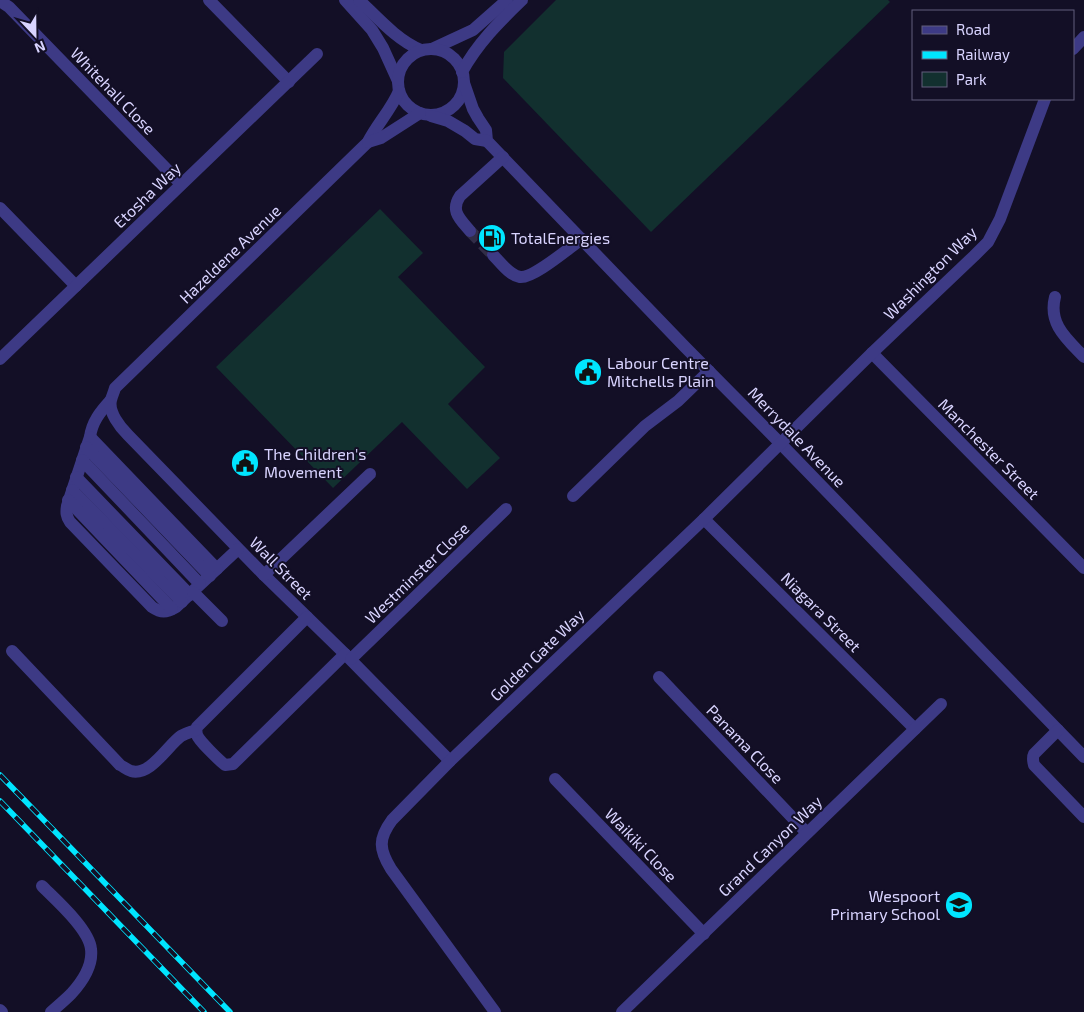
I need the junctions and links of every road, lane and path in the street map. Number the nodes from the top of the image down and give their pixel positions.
1 (209, 0) edge
2 (344, 0) edge
3 (359, 0) edge
4 (507, 0) edge
5 (522, 0) edge
6 (0, 1) edge
7 (1084, 37) edge
8 (1074, 48) edge
9 (426, 50) junction
10 (317, 54) dead end
11 (463, 77) junction
12 (289, 82) junction
13 (399, 86) junction
14 (1045, 100) edge
15 (425, 114) junction
16 (487, 141) junction
17 (368, 142) junction
18 (503, 158) junction
19 (181, 184) junction
20 (0, 208) edge
21 (470, 231) tunnel mouth
22 (582, 239) junction
23 (493, 254) tunnel mouth
24 (76, 286) junction
25 (1055, 297) dead end
26 (872, 353) junction
27 (1084, 357) edge
28 (0, 359) edge
29 (709, 371) junction
30 (110, 401) junction
31 (88, 442) junction
32 (780, 442) junction
33 (82, 460) junction
34 (370, 474) dead end
35 (76, 477) junction
36 (70, 495) junction
37 (573, 496) dead end
38 (506, 509) dead end
39 (704, 519) junction
40 (238, 549) junction
41 (1084, 568) edge
42 (264, 575) junction
43 (195, 590) junction
44 (307, 617) junction
45 (222, 621) dead end
46 (12, 651) dead end
47 (348, 657) junction
48 (658, 677) dead end
49 (941, 704) dead end
50 (915, 729) junction
51 (196, 730) junction
52 (1058, 730) junction
53 (1084, 757) edge
54 (450, 762) junction
55 (555, 779) dead end
56 (1084, 817) edge
57 (808, 832) junction
58 (42, 886) dead end
59 (704, 934) junction
60 (51, 1012) edge
61 (495, 1012) edge
62 (622, 1012) edge

1 - 12 street
2 - 13 street
3 - 9 street
4 - 9 street
5 - 11 street
6 - 19 street, Whitehall Close
7 - 8 street
9 - 11 street
9 - 13 street
10 - 12 street, Etosha Way
11 - 15 street
11 - 16 street, Merrydale Avenue
12 - 19 street, Etosha Way
13 - 15 street
13 - 17 street, Hazeldene Avenue
14 - 26 street, Washington Way
15 - 16 street, Merrydale Avenue
15 - 17 street, Hazeldene Avenue
16 - 18 street, Merrydale Avenue
17 - 30 street, Hazeldene Avenue
18 - 21 street
18 - 22 street, Merrydale Avenue
19 - 24 street, Etosha Way
20 - 24 street
22 - 23 street
22 - 29 street, Merrydale Avenue
24 - 28 street, Etosha Way
25 - 27 street
26 - 32 street, Golden Gate Way
26 - 41 street, Manchester Street
29 - 32 street, Merrydale Avenue
29 - 37 street
30 - 31 street
30 - 40 street, Wall Street
31 - 33 street
31 - 43 street
32 - 39 street, Golden Gate Way
32 - 52 street, Merrydale Avenue
33 - 35 street
33 - 43 street
34 - 42 street
35 - 36 street
35 - 43 street
36 - 43 street
36 - 43 street
38 - 47 street, Westminster Close
39 - 50 street, Niagara Street
39 - 54 street, Golden Gate Way
40 - 42 street, Wall Street
40 - 43 street
42 - 44 street, Wall Street
43 - 45 street
44 - 47 street, Wall Street
44 - 51 street
46 - 51 street
47 - 51 street, Westminster Close
47 - 54 street, Wall Street
48 - 57 street, Panama Close
49 - 50 street, Grand Canyon Way
50 - 57 street, Grand Canyon Way
52 - 53 street, Merrydale Avenue
52 - 56 street
54 - 61 street, Golden Gate Way
55 - 59 street, Waikiki Close
57 - 59 street, Grand Canyon Way
58 - 60 street
59 - 62 street, Grand Canyon Way

